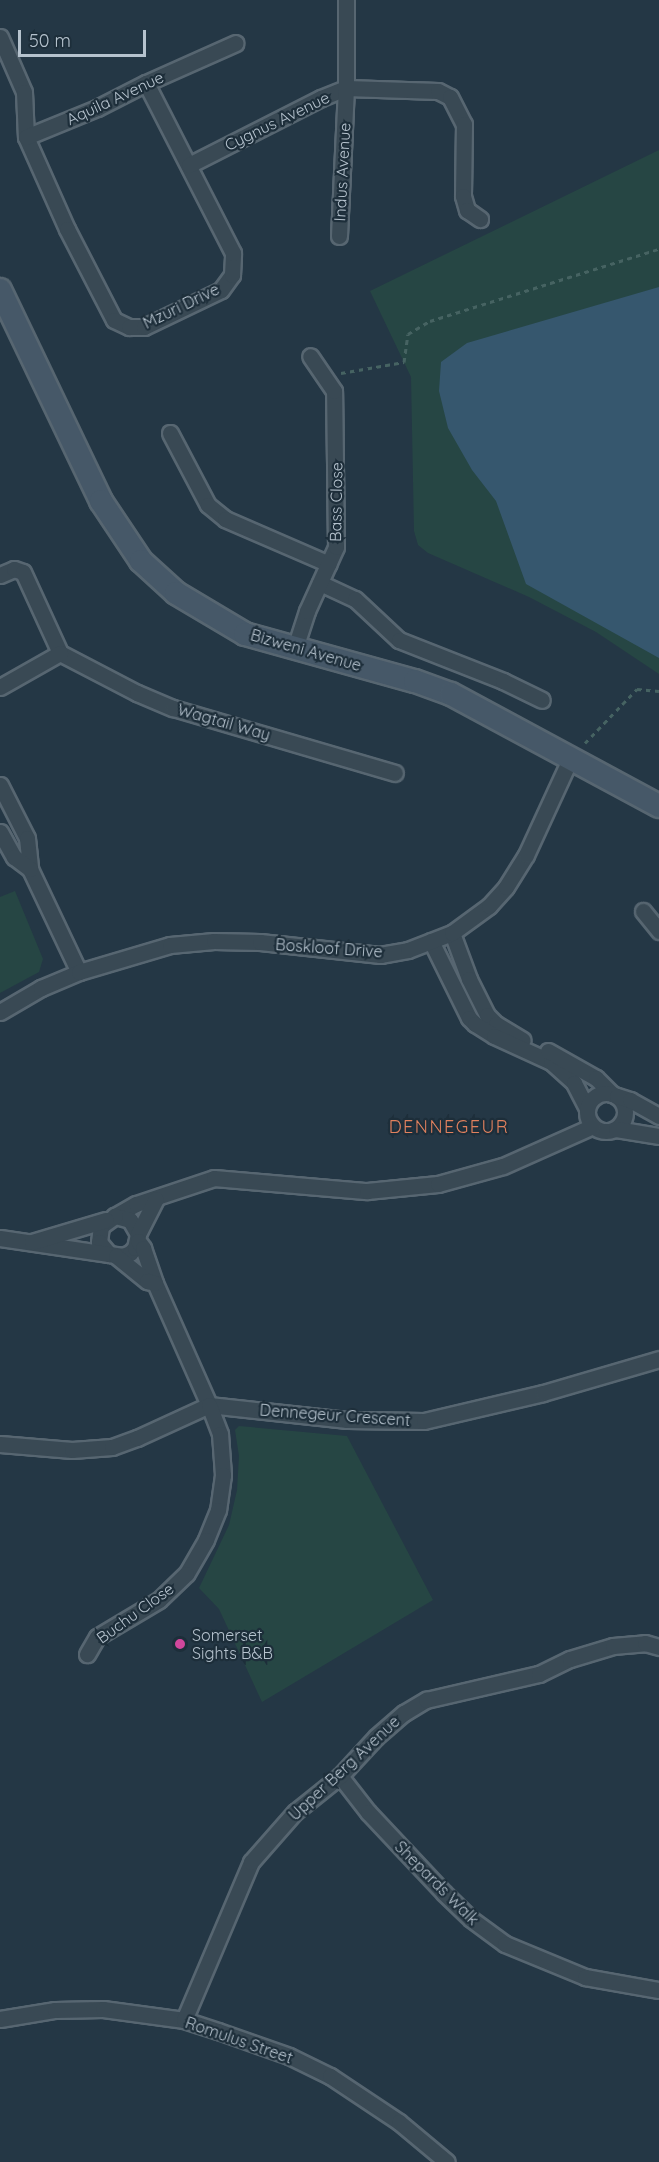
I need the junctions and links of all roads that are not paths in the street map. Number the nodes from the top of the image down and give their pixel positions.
1 (346, 0) edge
2 (0, 37) edge
3 (236, 44) dead end
4 (4, 56) edge
5 (146, 83) junction
6 (346, 88) junction
7 (26, 137) junction
8 (189, 165) junction
9 (480, 219) dead end
10 (339, 236) dead end
11 (0, 290) edge
12 (310, 356) dead end
13 (170, 433) dead end
14 (329, 564) junction
15 (0, 575) edge
16 (320, 583) junction
17 (295, 648) junction
18 (60, 653) junction
19 (1, 686) edge
20 (542, 700) dead end
21 (571, 757) junction
22 (395, 773) dead end
23 (0, 785) edge
24 (659, 806) edge
25 (0, 832) edge
26 (30, 869) junction
27 (643, 911) dead end
28 (659, 931) edge
29 (452, 933) junction
30 (431, 941) junction
31 (79, 972) junction
32 (469, 979) junction
33 (453, 986) junction
34 (0, 1012) edge
35 (481, 1020) junction
36 (615, 1095) junction
37 (587, 1108) junction
38 (659, 1116) edge
39 (592, 1126) junction
40 (616, 1129) junction
41 (659, 1136) edge
42 (156, 1199) junction
43 (111, 1218) junction
44 (138, 1237) junction
45 (0, 1238) edge
46 (29, 1243) junction
47 (112, 1255) junction
48 (156, 1283) junction
49 (659, 1359) edge
50 (209, 1405) junction
51 (0, 1444) edge
52 (659, 1647) edge
53 (87, 1654) dead end
54 (340, 1776) junction
55 (659, 1990) edge
56 (0, 2019) edge
57 (184, 2020) junction
58 (447, 2162) edge

1 - 6 street, Indus Avenue
2 - 4 street, Mzuri Drive
3 - 5 street, Aquila Avenue
4 - 7 street, Mzuri Drive
5 - 7 street, Aquila Avenue
5 - 8 street, Mzuri Drive
6 - 8 street, Cygnus Avenue
6 - 9 street, Cygnus Avenue
6 - 10 street, Indus Avenue
7 - 8 street, Mzuri Drive
11 - 17 street, Bizweni Avenue
12 - 14 street, Bass Close
13 - 14 street
14 - 16 street, Bass Close
15 - 18 street
16 - 17 street, Bass Close
16 - 20 street
17 - 21 street, Bizweni Avenue
18 - 19 street
18 - 22 street, Wagtail Way
21 - 24 street, Bizweni Avenue
21 - 29 street, Boskloof Drive
23 - 26 street
25 - 26 street
26 - 31 street
27 - 28 street
29 - 30 street, Boskloof Drive
29 - 32 street
30 - 31 street, Boskloof Drive
30 - 33 street
31 - 34 street, Boskloof Drive
32 - 33 street
32 - 35 street
33 - 35 street
35 - 36 street
35 - 37 street
36 - 37 street
36 - 38 street
36 - 40 street
37 - 39 street
39 - 40 street
39 - 42 street
40 - 41 street
42 - 43 street
42 - 44 street
43 - 44 street
43 - 46 street
43 - 47 street
44 - 47 street
44 - 48 street
45 - 46 street
46 - 47 street
47 - 48 street
48 - 50 street
49 - 50 street, Dennegeur Crescent
50 - 51 street
50 - 53 street, Buchu Close
52 - 54 street, Upper Berg Avenue
54 - 55 street, Shepards Walk
54 - 57 street, Upper Berg Avenue
56 - 57 street, Romulus Street
57 - 58 street, Romulus Street

